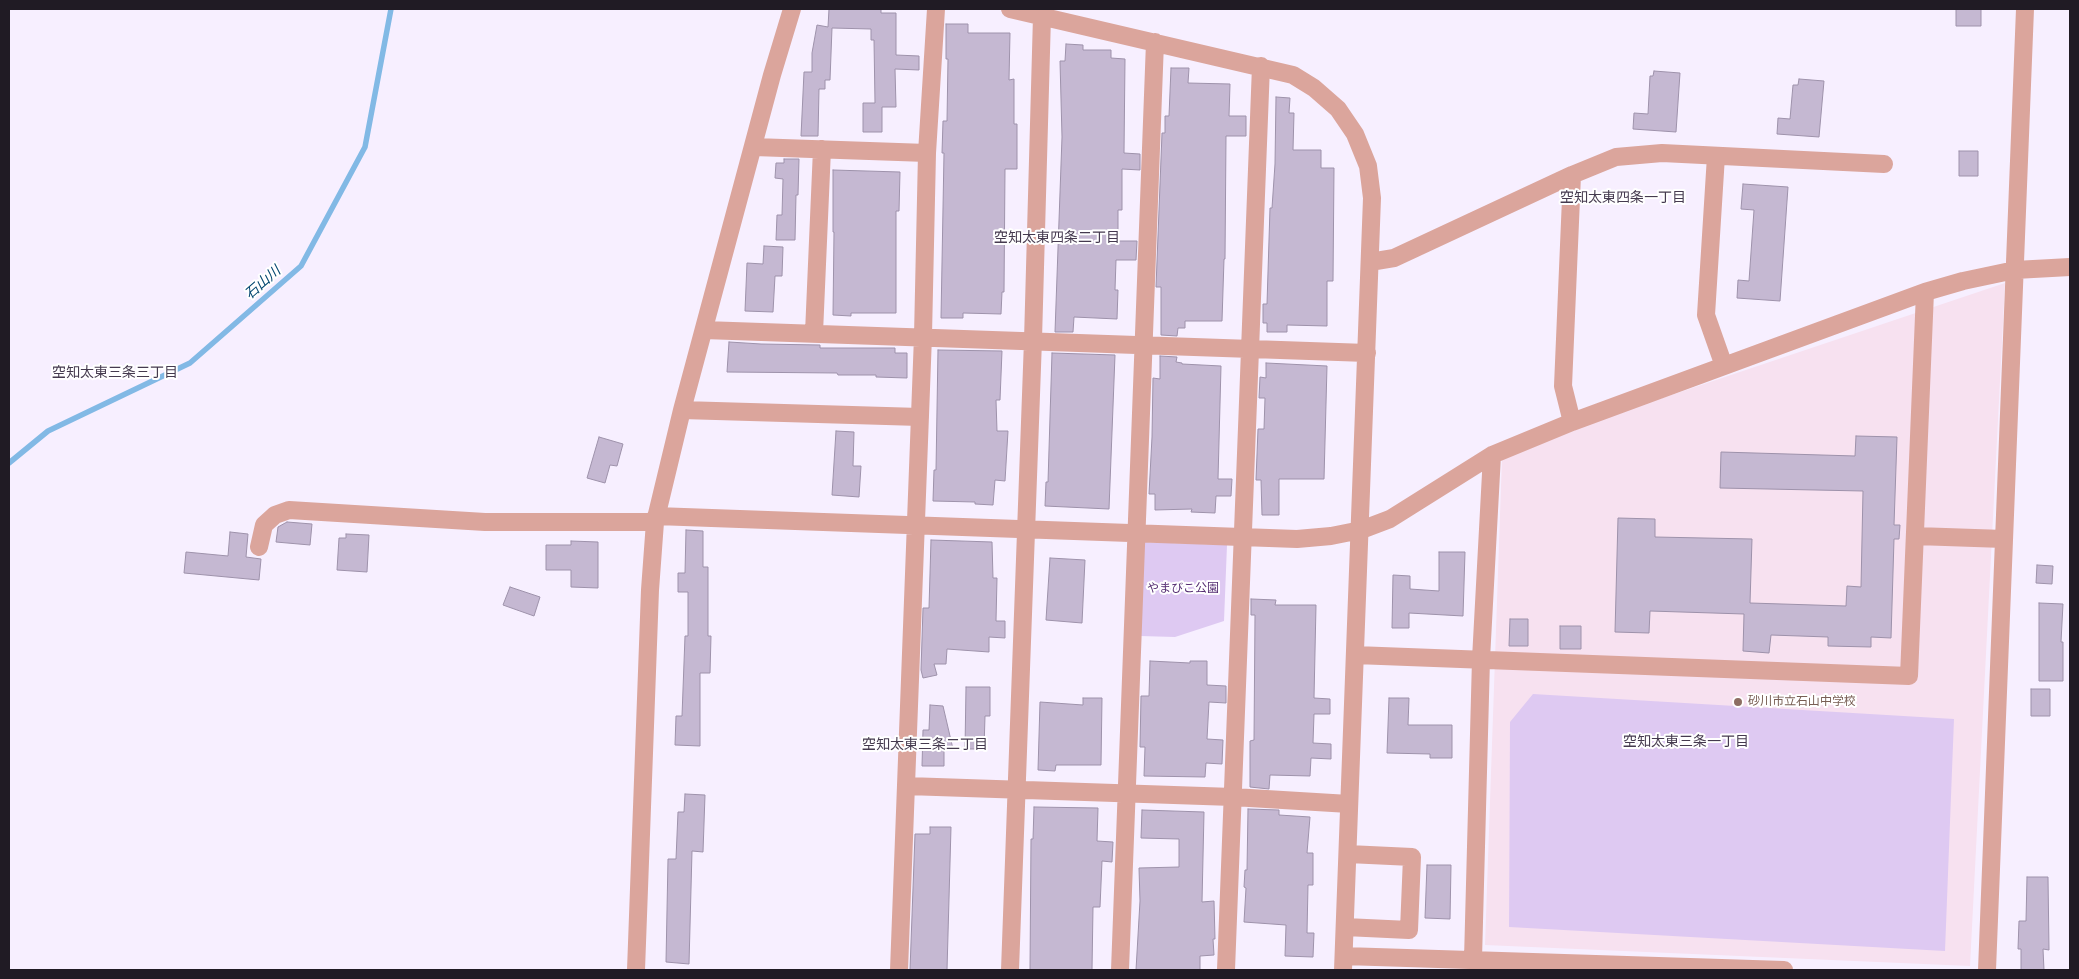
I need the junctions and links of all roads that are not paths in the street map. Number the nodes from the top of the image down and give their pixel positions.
1 (792, 9) edge
2 (936, 9) edge
3 (1010, 9) edge
4 (2025, 9) edge
5 (1042, 16) junction
6 (1155, 42) junction
7 (1260, 66) junction
8 (754, 147) junction
9 (822, 149) junction
10 (928, 153) junction
11 (1716, 156) junction
12 (1884, 164) dead end
13 (1572, 175) junction
14 (1370, 262) junction
15 (2070, 267) edge
16 (2015, 270) junction
17 (1925, 292) junction
18 (704, 330) junction
19 (814, 333) junction
20 (923, 336) junction
21 (1033, 340) junction
22 (1143, 344) junction
23 (1250, 348) junction
24 (1367, 353) junction
25 (1724, 366) junction
26 (682, 410) junction
27 (920, 418) junction
28 (1572, 422) junction
29 (1492, 455) junction
30 (656, 519) junction
31 (916, 524) junction
32 (1025, 528) junction
33 (1361, 530) junction
34 (1136, 532) junction
35 (1242, 536) junction
36 (1916, 536) junction
37 (2004, 539) junction
38 (259, 547) dead end
39 (1356, 655) junction
40 (1481, 659) junction
41 (907, 786) junction
42 (1016, 790) junction
43 (1126, 793) junction
44 (1233, 797) junction
45 (1349, 804) junction
46 (1348, 854) junction
47 (1345, 927) junction
48 (1472, 959) junction
49 (1344, 963) edge
50 (636, 970) edge
51 (899, 970) edge
52 (1010, 970) edge
53 (1120, 970) edge
54 (1226, 970) edge
55 (1784, 970) edge
56 (1987, 970) edge

1 - 8 street
2 - 10 street
3 - 5 street
4 - 16 street
5 - 6 street
5 - 21 street
6 - 7 street
6 - 22 street
7 - 14 street
7 - 23 street
8 - 9 street
8 - 18 street
9 - 10 street
9 - 19 street
10 - 20 street
11 - 12 street
11 - 13 street
11 - 25 street
13 - 14 street
13 - 28 street
14 - 24 street
15 - 16 street
16 - 17 street
16 - 37 street
17 - 25 street
17 - 36 street
18 - 19 street
18 - 26 street
19 - 20 street
20 - 21 street
20 - 27 street
21 - 22 street
21 - 32 street
22 - 23 street
22 - 34 street
23 - 24 street
23 - 35 street
24 - 33 street
25 - 28 street
26 - 27 street
26 - 30 street
27 - 31 street
28 - 29 street
29 - 33 street
29 - 40 street
30 - 31 street
30 - 38 street
30 - 50 street
31 - 32 street
31 - 41 street
32 - 34 street
32 - 42 street
33 - 35 street
33 - 39 street
34 - 35 street
34 - 43 street
35 - 44 street
36 - 37 street
36 - 40 street
37 - 56 street
39 - 40 street
39 - 45 street
40 - 48 street
41 - 42 street
41 - 51 street
42 - 43 street
42 - 52 street
43 - 44 street
43 - 53 street
44 - 45 street
44 - 54 street
45 - 46 street
46 - 47 street
46 - 47 street
47 - 49 street
48 - 49 street
48 - 55 street

